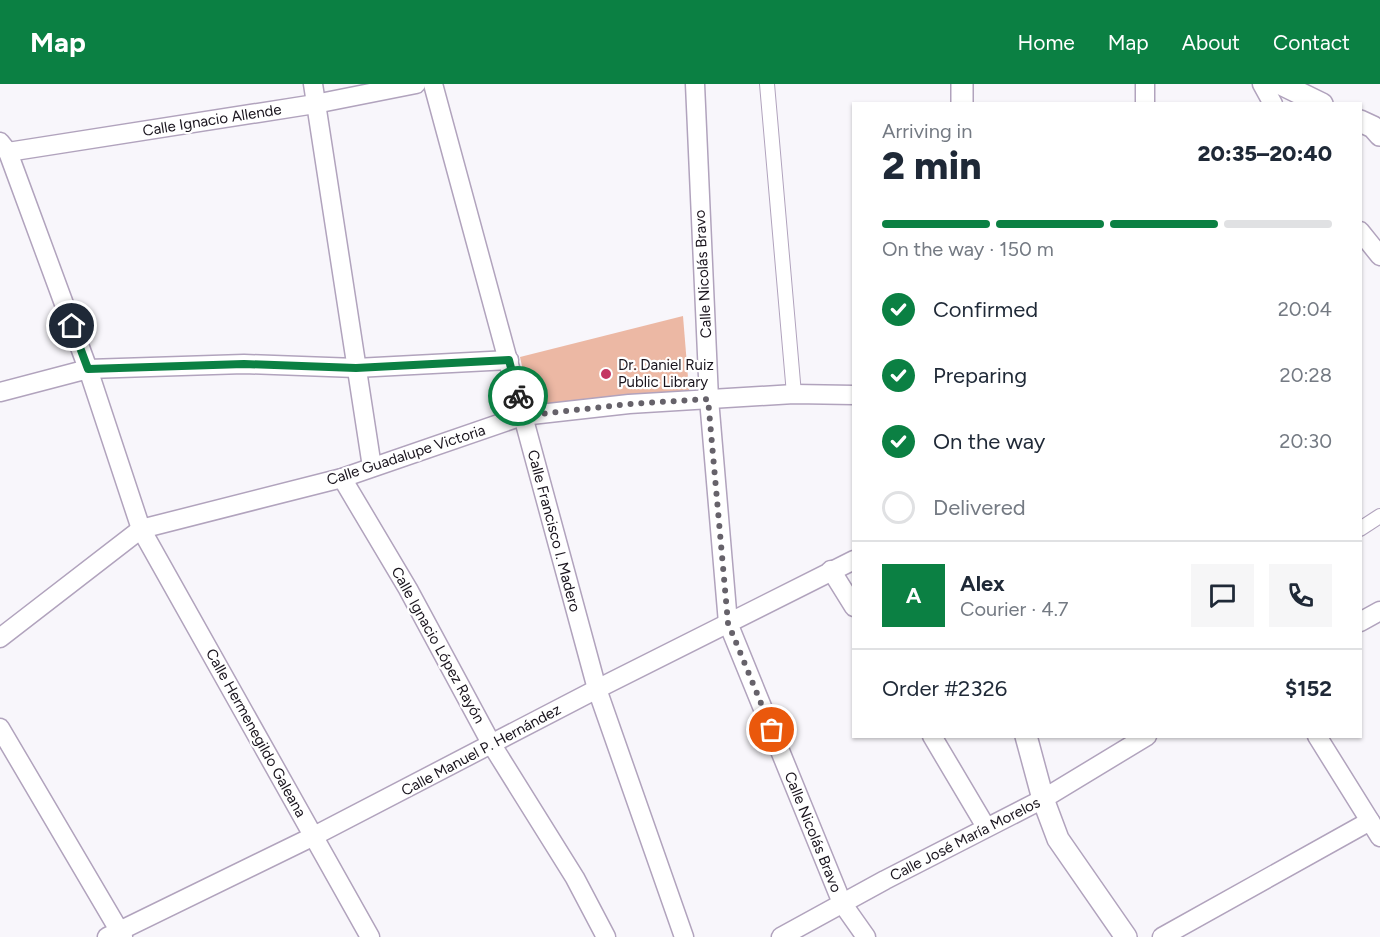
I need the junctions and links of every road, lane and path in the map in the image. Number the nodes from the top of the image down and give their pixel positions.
1 (313, 84) edge
2 (416, 84) edge
3 (433, 84) edge
4 (695, 84) edge
5 (767, 84) edge
6 (962, 84) edge
7 (1145, 84) edge
8 (1262, 84) edge
9 (1281, 84) edge
10 (962, 102) edge
11 (1145, 102) edge
12 (1272, 102) edge
13 (1318, 102) edge
14 (315, 104) junction
15 (1362, 122) edge
16 (1380, 135) edge
17 (4, 147) edge
18 (1362, 234) edge
19 (1380, 256) edge
20 (509, 360) junction
21 (356, 368) junction
22 (88, 369) junction
23 (0, 392) edge
24 (794, 394) junction
25 (852, 394) edge
26 (708, 399) junction
27 (522, 416) junction
28 (372, 467) junction
29 (342, 478) junction
30 (1380, 516) edge
31 (1362, 528) edge
32 (141, 529) junction
33 (852, 561) edge
34 (831, 570) junction
35 (852, 604) edge
36 (1380, 611) edge
37 (1362, 621) edge
38 (728, 623) junction
39 (0, 638) edge
40 (597, 688) junction
41 (0, 728) edge
42 (933, 738) edge
43 (1027, 738) edge
44 (1144, 738) edge
45 (1318, 738) edge
46 (492, 745) junction
47 (1043, 799) junction
48 (1375, 818) edge
49 (986, 827) junction
50 (314, 836) junction
51 (1380, 837) edge
52 (842, 903) junction
53 (117, 935) edge
54 (370, 937) edge
55 (606, 937) edge
56 (684, 937) edge
57 (781, 937) edge
58 (866, 937) edge
59 (1126, 937) edge
60 (1162, 937) edge

1 - 14 street
2 - 14 street, Calle Ignacio Allende
3 - 20 street, Calle Francisco I. Madero
4 - 26 street, Calle Nicolás Bravo
5 - 24 street
6 - 10 street
7 - 11 street
8 - 12 street
9 - 13 street
14 - 17 street, Calle Ignacio Allende
14 - 21 street
15 - 16 street
17 - 22 street, Calle Hermenegildo Galeana
18 - 19 street
20 - 21 street
20 - 27 street, Calle Francisco I. Madero
21 - 22 street
21 - 28 street
22 - 23 street
22 - 32 street, Calle Hermenegildo Galeana
24 - 25 street, Calle Guadalupe Victoria
24 - 26 street, Calle Guadalupe Victoria
26 - 27 street, Calle Guadalupe Victoria
26 - 38 street, Calle Nicolás Bravo
27 - 28 street, Calle Guadalupe Victoria
27 - 40 street, Calle Francisco I. Madero
28 - 29 street, Calle Guadalupe Victoria
29 - 32 street, Calle Guadalupe Victoria
29 - 46 street, Calle Ignacio López Rayón
30 - 31 street
32 - 39 street
32 - 50 street, Calle Hermenegildo Galeana
33 - 34 street, Calle Manuel P. Hernández
34 - 35 street
34 - 38 street, Calle Manuel P. Hernández
36 - 37 street
38 - 40 street, Calle Manuel P. Hernández
38 - 52 street, Calle Nicolás Bravo
40 - 46 street, Calle Manuel P. Hernández
40 - 56 street, Calle Francisco I. Madero
41 - 53 street
42 - 49 street
43 - 47 street
44 - 47 street, Calle José María Morelos
45 - 48 street
46 - 50 street, Calle Manuel P. Hernández
46 - 55 street, Calle Ignacio López Rayón
47 - 49 street, Calle José María Morelos
47 - 59 street
48 - 51 street
48 - 60 street
49 - 52 street, Calle José María Morelos
50 - 53 street, Calle Manuel P. Hernández
50 - 54 street, Calle Hermenegildo Galeana
52 - 57 street, Calle José María Morelos
52 - 58 street, Calle Nicolás Bravo

